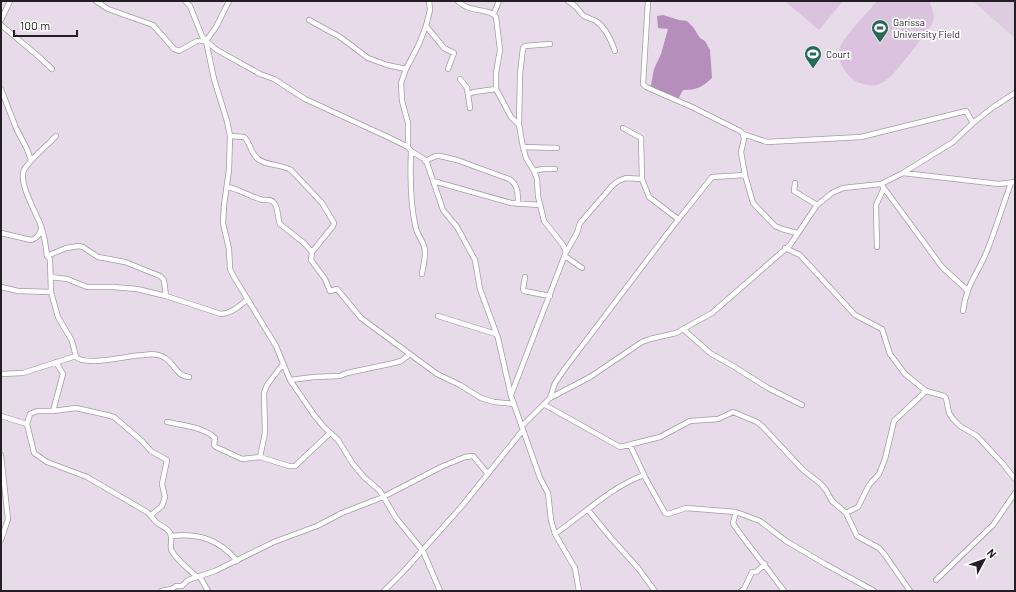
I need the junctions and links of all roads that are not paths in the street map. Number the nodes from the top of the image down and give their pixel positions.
1 (10, 1) edge
2 (96, 1) edge
3 (185, 1) edge
4 (229, 1) edge
5 (429, 1) edge
6 (458, 1) edge
7 (499, 1) edge
8 (568, 1) edge
9 (648, 1) edge
10 (494, 14) junction
11 (1, 20) edge
12 (309, 20) dead end
13 (1, 24) edge
14 (426, 26) junction
15 (206, 41) junction
16 (550, 44) dead end
17 (615, 51) dead end
18 (52, 69) dead end
19 (406, 69) junction
20 (448, 69) dead end
21 (460, 79) dead end
22 (1, 89) edge
23 (496, 89) junction
24 (1015, 93) edge
25 (469, 94) junction
26 (470, 108) dead end
27 (973, 123) junction
28 (519, 125) junction
29 (623, 128) dead end
30 (743, 134) junction
31 (56, 136) dead end
32 (230, 136) junction
33 (523, 147) junction
34 (557, 148) dead end
35 (409, 149) junction
36 (31, 160) junction
37 (426, 161) junction
38 (555, 169) dead end
39 (534, 172) junction
40 (903, 173) junction
41 (745, 175) junction
42 (642, 179) junction
43 (433, 181) junction
44 (795, 183) dead end
45 (1013, 183) edge
46 (882, 186) junction
47 (227, 187) junction
48 (518, 204) junction
49 (540, 205) junction
50 (817, 205) junction
51 (678, 219) junction
52 (42, 228) junction
53 (1, 233) edge
54 (798, 233) junction
55 (877, 247) dead end
56 (785, 248) junction
57 (312, 252) junction
58 (565, 254) junction
59 (47, 256) junction
60 (582, 268) dead end
61 (422, 274) dead end
62 (50, 277) junction
63 (525, 277) dead end
64 (1, 287) edge
65 (967, 290) junction
66 (51, 292) junction
67 (166, 296) junction
68 (550, 296) junction
69 (247, 300) junction
70 (964, 311) dead end
71 (438, 316) dead end
72 (683, 329) junction
73 (496, 334) junction
74 (410, 354) junction
75 (76, 356) junction
76 (56, 362) junction
77 (283, 364) junction
78 (1, 374) edge
79 (189, 377) dead end
80 (290, 380) junction
81 (926, 391) junction
82 (511, 396) junction
83 (550, 398) junction
84 (514, 404) junction
85 (545, 404) junction
86 (802, 405) dead end
87 (53, 411) junction
88 (1, 416) edge
89 (167, 422) dead end
90 (27, 424) junction
91 (522, 428) junction
92 (330, 433) junction
93 (630, 444) junction
94 (1, 455) edge
95 (260, 457) junction
96 (488, 474) junction
97 (644, 475) junction
98 (1015, 478) edge
99 (1015, 493) edge
100 (383, 497) junction
101 (588, 510) junction
102 (736, 512) junction
103 (846, 513) junction
104 (151, 515) junction
105 (555, 534) junction
106 (172, 536) junction
107 (2, 537) edge
108 (423, 550) junction
109 (237, 561) junction
110 (765, 564) junction
111 (198, 577) junction
112 (936, 580) dead end
113 (161, 591) edge
114 (208, 591) edge
115 (384, 591) edge
116 (440, 591) edge
117 (579, 591) edge
118 (655, 591) edge
119 (741, 591) edge
120 (784, 591) edge
121 (874, 591) edge
122 (910, 591) edge

1 - 11 street
2 - 15 street
3 - 15 street
4 - 15 street
5 - 14 street
6 - 10 street
7 - 10 street
8 - 17 street
9 - 30 street
10 - 23 street
12 - 19 street
13 - 18 street
14 - 19 street
14 - 20 street
15 - 32 street
15 - 35 street
16 - 28 street
19 - 35 street
21 - 25 street
22 - 36 street
23 - 25 street
23 - 28 street
24 - 27 street
25 - 26 street
27 - 30 street
27 - 40 street
28 - 33 street
29 - 42 street
30 - 41 street
31 - 36 street
32 - 47 street
32 - 57 street
33 - 34 street
33 - 39 street
35 - 37 street
35 - 61 street
36 - 52 street
37 - 43 street
37 - 48 street
38 - 39 street
39 - 49 street
40 - 45 street
40 - 46 street
41 - 51 street
41 - 54 street
42 - 51 street
42 - 58 street
43 - 48 street
43 - 73 street
44 - 50 street
45 - 65 street
46 - 50 street
46 - 55 street
46 - 65 street
47 - 57 street
47 - 69 street
48 - 49 street
49 - 58 street
50 - 54 street
51 - 83 street
52 - 53 street
52 - 59 street
54 - 56 street
56 - 72 street
56 - 81 street
57 - 74 street
58 - 60 street
58 - 68 street
59 - 62 street
59 - 67 street
62 - 66 street
62 - 67 street
63 - 68 street
64 - 66 street
65 - 70 street
66 - 75 street
67 - 69 street
68 - 82 street
69 - 77 street
71 - 73 street
72 - 83 street
72 - 86 street
73 - 82 street
74 - 80 street
74 - 84 street
75 - 76 street
75 - 79 street
76 - 78 street
76 - 87 street
77 - 80 street
77 - 95 street
80 - 92 street
81 - 98 street
81 - 103 street
82 - 84 street
83 - 85 street
84 - 91 street
85 - 91 street
85 - 93 street
87 - 90 street
87 - 104 street
88 - 90 street
89 - 95 street
90 - 104 street
91 - 96 street
91 - 105 street
92 - 95 street
92 - 100 street
93 - 97 street
93 - 103 street
94 - 107 street
96 - 100 street
96 - 108 street
97 - 101 street
97 - 102 street
99 - 112 street
100 - 108 street
100 - 109 street
101 - 105 street
101 - 118 street
102 - 110 street
102 - 121 street
103 - 122 street
104 - 106 street
105 - 117 street
106 - 109 street
106 - 111 street
108 - 115 street
108 - 116 street
109 - 111 street
110 - 119 street
110 - 120 street
111 - 113 street
111 - 114 street

